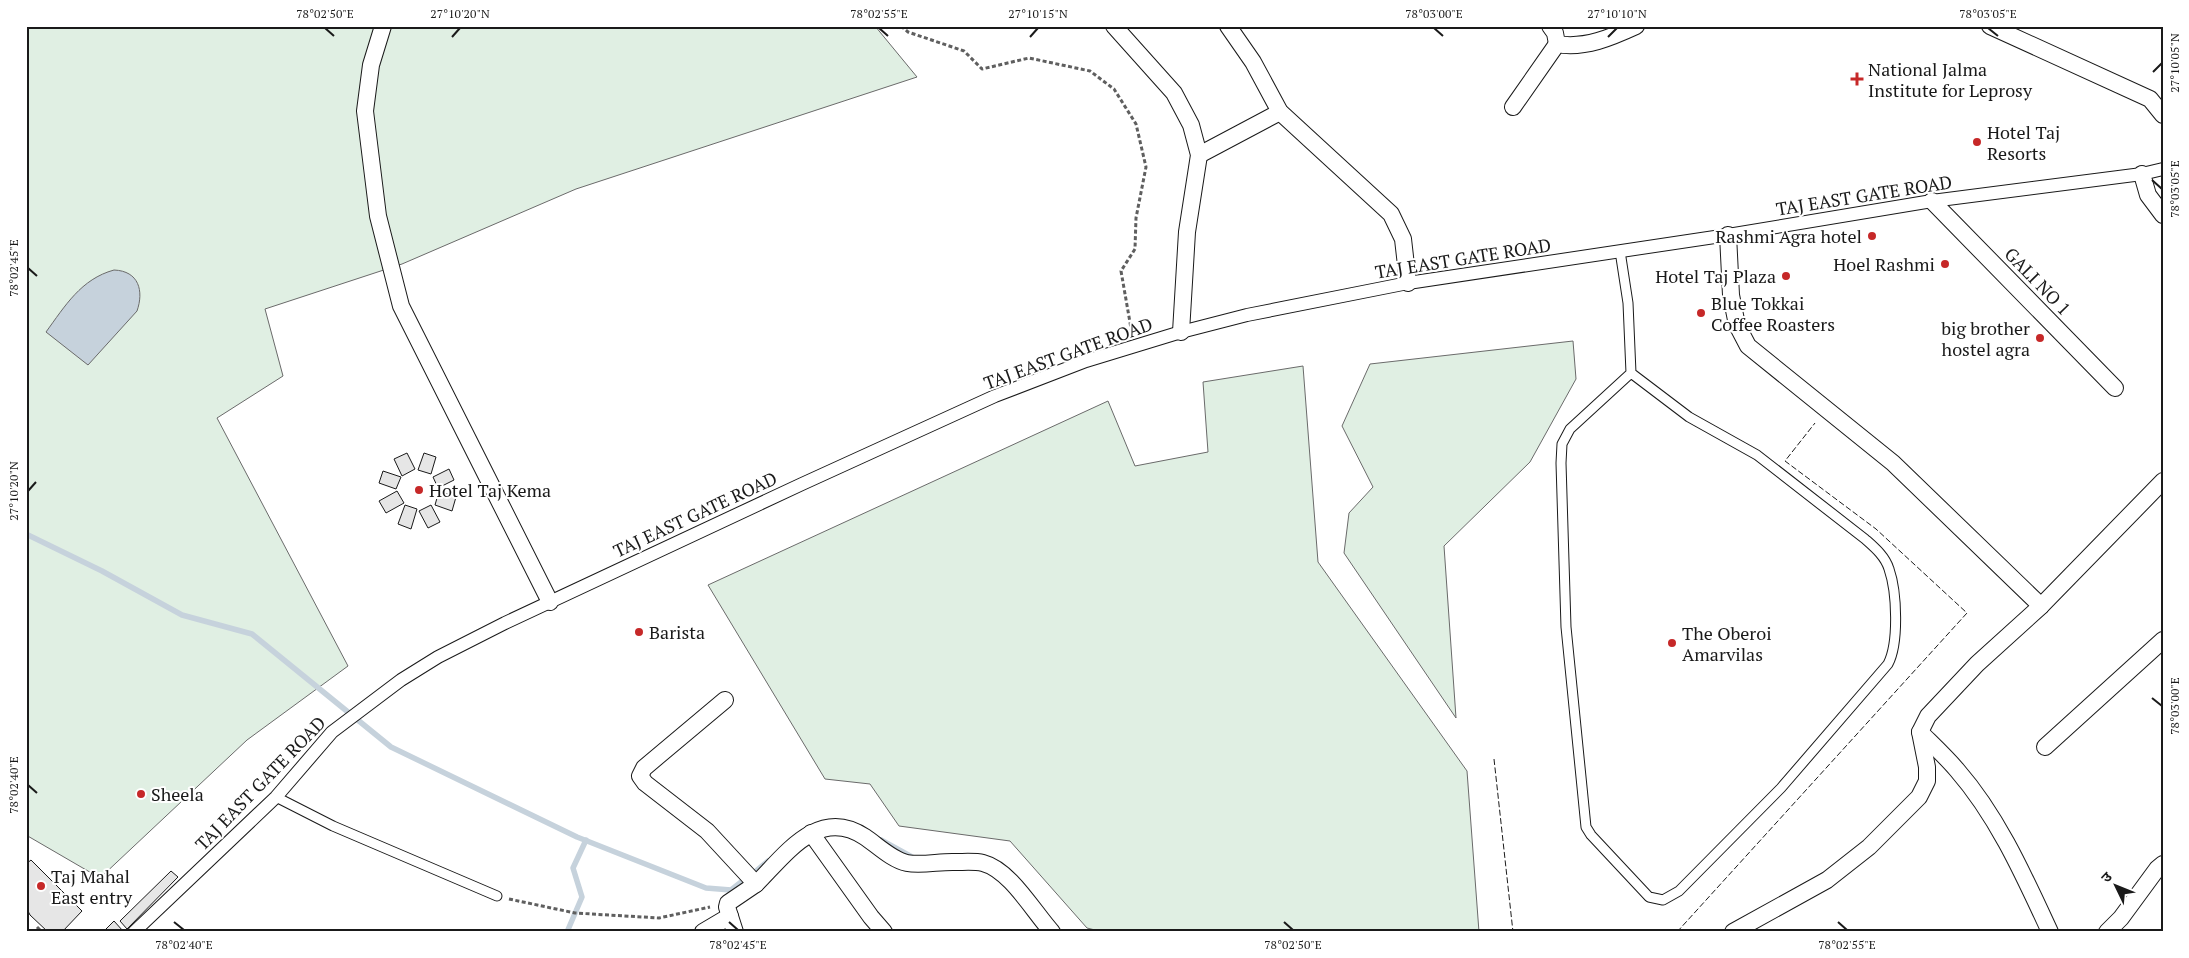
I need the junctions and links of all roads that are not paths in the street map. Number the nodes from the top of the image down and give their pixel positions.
1 (383, 26) edge
2 (1114, 26) edge
3 (1228, 26) edge
4 (1550, 26) edge
5 (1636, 26) edge
6 (1990, 26) edge
7 (1557, 44) junction
8 (1513, 107) dead end
9 (1280, 112) junction
10 (2163, 115) edge
11 (1199, 155) junction
12 (2163, 169) edge
13 (2142, 174) junction
14 (1932, 201) junction
15 (2163, 215) edge
16 (1728, 235) junction
17 (1620, 251) junction
18 (1408, 283) junction
19 (1182, 332) junction
20 (1631, 373) junction
21 (2115, 388) dead end
22 (2163, 481) edge
23 (550, 602) junction
24 (2041, 606) junction
25 (2163, 640) edge
26 (724, 700) dead end
27 (1920, 732) junction
28 (2045, 747) dead end
29 (276, 797) junction
30 (811, 832) junction
31 (2163, 864) edge
32 (756, 884) junction
33 (497, 896) road end
34 (731, 917) edge
35 (134, 932) edge
36 (703, 932) edge
37 (884, 932) edge
38 (1052, 932) edge
39 (1733, 932) edge
40 (2050, 932) edge
41 (2107, 932) edge

1 - 23 street
2 - 11 street
3 - 9 street
4 - 7 street
5 - 7 street
6 - 10 street
7 - 8 street
9 - 11 street
9 - 18 street
11 - 19 street
12 - 13 street, TAJ EAST GATE ROAD
13 - 14 street, TAJ EAST GATE ROAD
13 - 15 street
14 - 16 street, TAJ EAST GATE ROAD
14 - 21 street, GALI NO 1
16 - 17 street, TAJ EAST GATE ROAD
16 - 24 street
17 - 18 street, TAJ EAST GATE ROAD
17 - 20 lane
18 - 19 street, TAJ EAST GATE ROAD
19 - 23 street, TAJ EAST GATE ROAD
20 - 20 lane
22 - 24 street
23 - 29 street, TAJ EAST GATE ROAD
24 - 27 street
25 - 28 street
26 - 32 street
27 - 39 street
27 - 40 street
29 - 33 lane
29 - 35 street, TAJ EAST GATE ROAD
30 - 32 street
30 - 37 street
30 - 38 street
31 - 41 street
32 - 34 street
34 - 36 street

